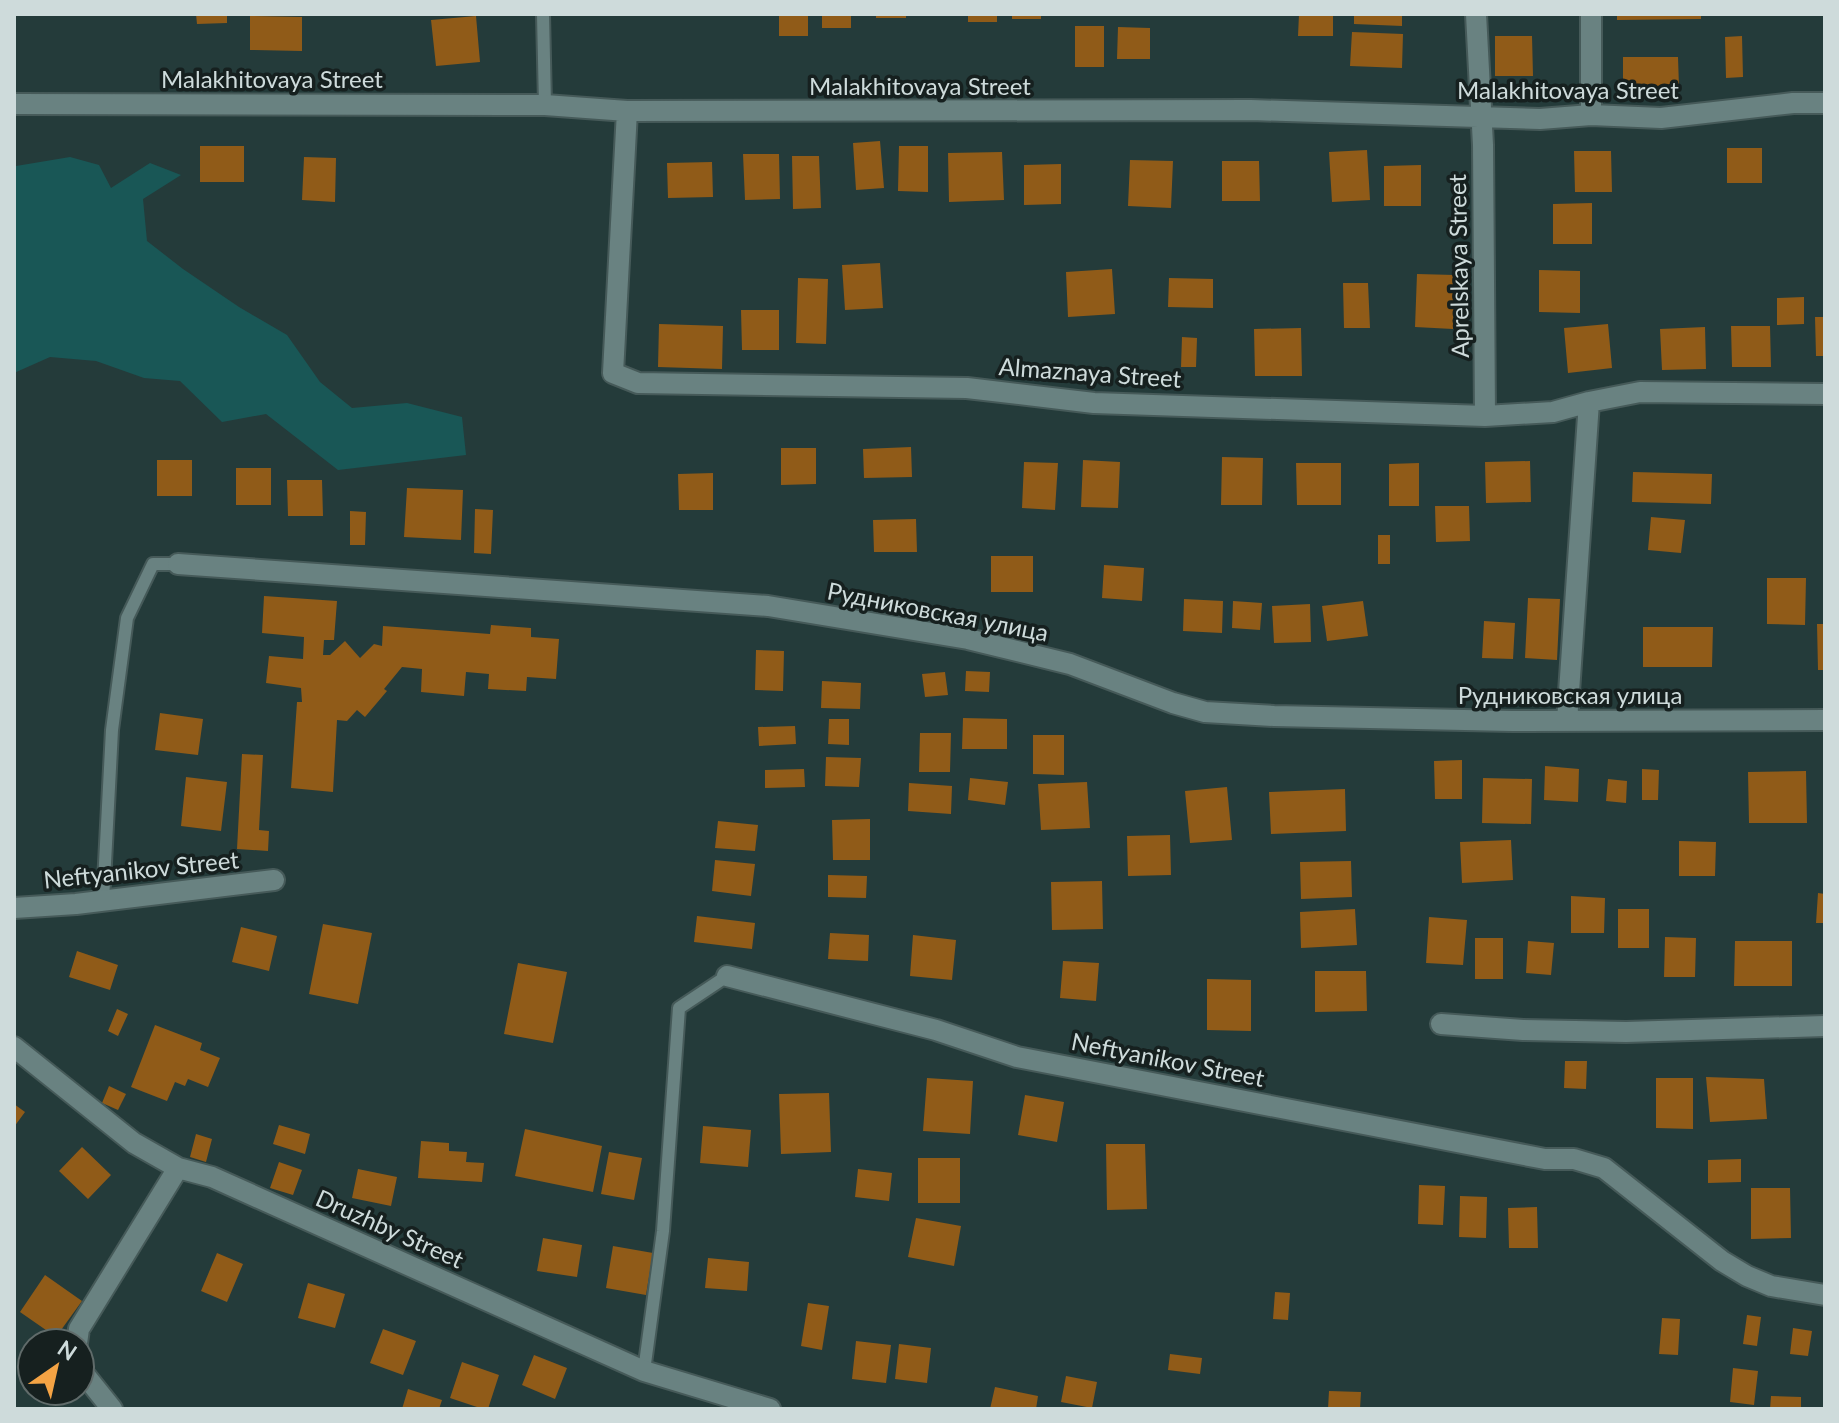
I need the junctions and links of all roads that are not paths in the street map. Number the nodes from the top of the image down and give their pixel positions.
1 (543, 14) edge
2 (1476, 14) edge
3 (1591, 14) edge
4 (1825, 103) edge
5 (14, 104) edge
6 (545, 105) junction
7 (627, 111) junction
8 (1591, 115) junction
9 (1481, 116) junction
10 (1825, 394) edge
11 (1589, 402) junction
12 (1485, 416) junction
13 (178, 564) joint
14 (1825, 720) edge
15 (1567, 721) junction
16 (274, 880) dead end
17 (103, 901) junction
18 (14, 908) edge
19 (727, 976) joint
20 (1441, 1024) dead end
21 (1825, 1026) edge
22 (14, 1047) edge
23 (178, 1168) junction
24 (1825, 1295) edge
25 (80, 1327) edge
26 (644, 1371) junction
27 (96, 1389) edge
28 (112, 1409) edge
29 (770, 1409) edge

1 - 6 lane
2 - 9 street, Aprelskaya Street
3 - 8 street
4 - 8 street, Malakhitovaya Street
5 - 6 street, Malakhitovaya Street
6 - 7 street, Malakhitovaya Street
7 - 9 street, Malakhitovaya Street
7 - 12 street, Almaznaya Street
8 - 9 street, Malakhitovaya Street
9 - 12 street, Aprelskaya Street
10 - 11 street, Almaznaya Street
11 - 12 street, Almaznaya Street
11 - 15 street
13 - 15 street, Рудниковская улица
13 - 17 lane
14 - 15 street, Рудниковская улица
16 - 17 street, Neftyanikov Street
17 - 18 street, Neftyanikov Street
19 - 24 street, Neftyanikov Street
19 - 26 lane
20 - 21 street
22 - 23 street, Druzhby Street
23 - 25 street
23 - 26 street, Druzhby Street
26 - 29 street, Druzhby Street
27 - 28 street

